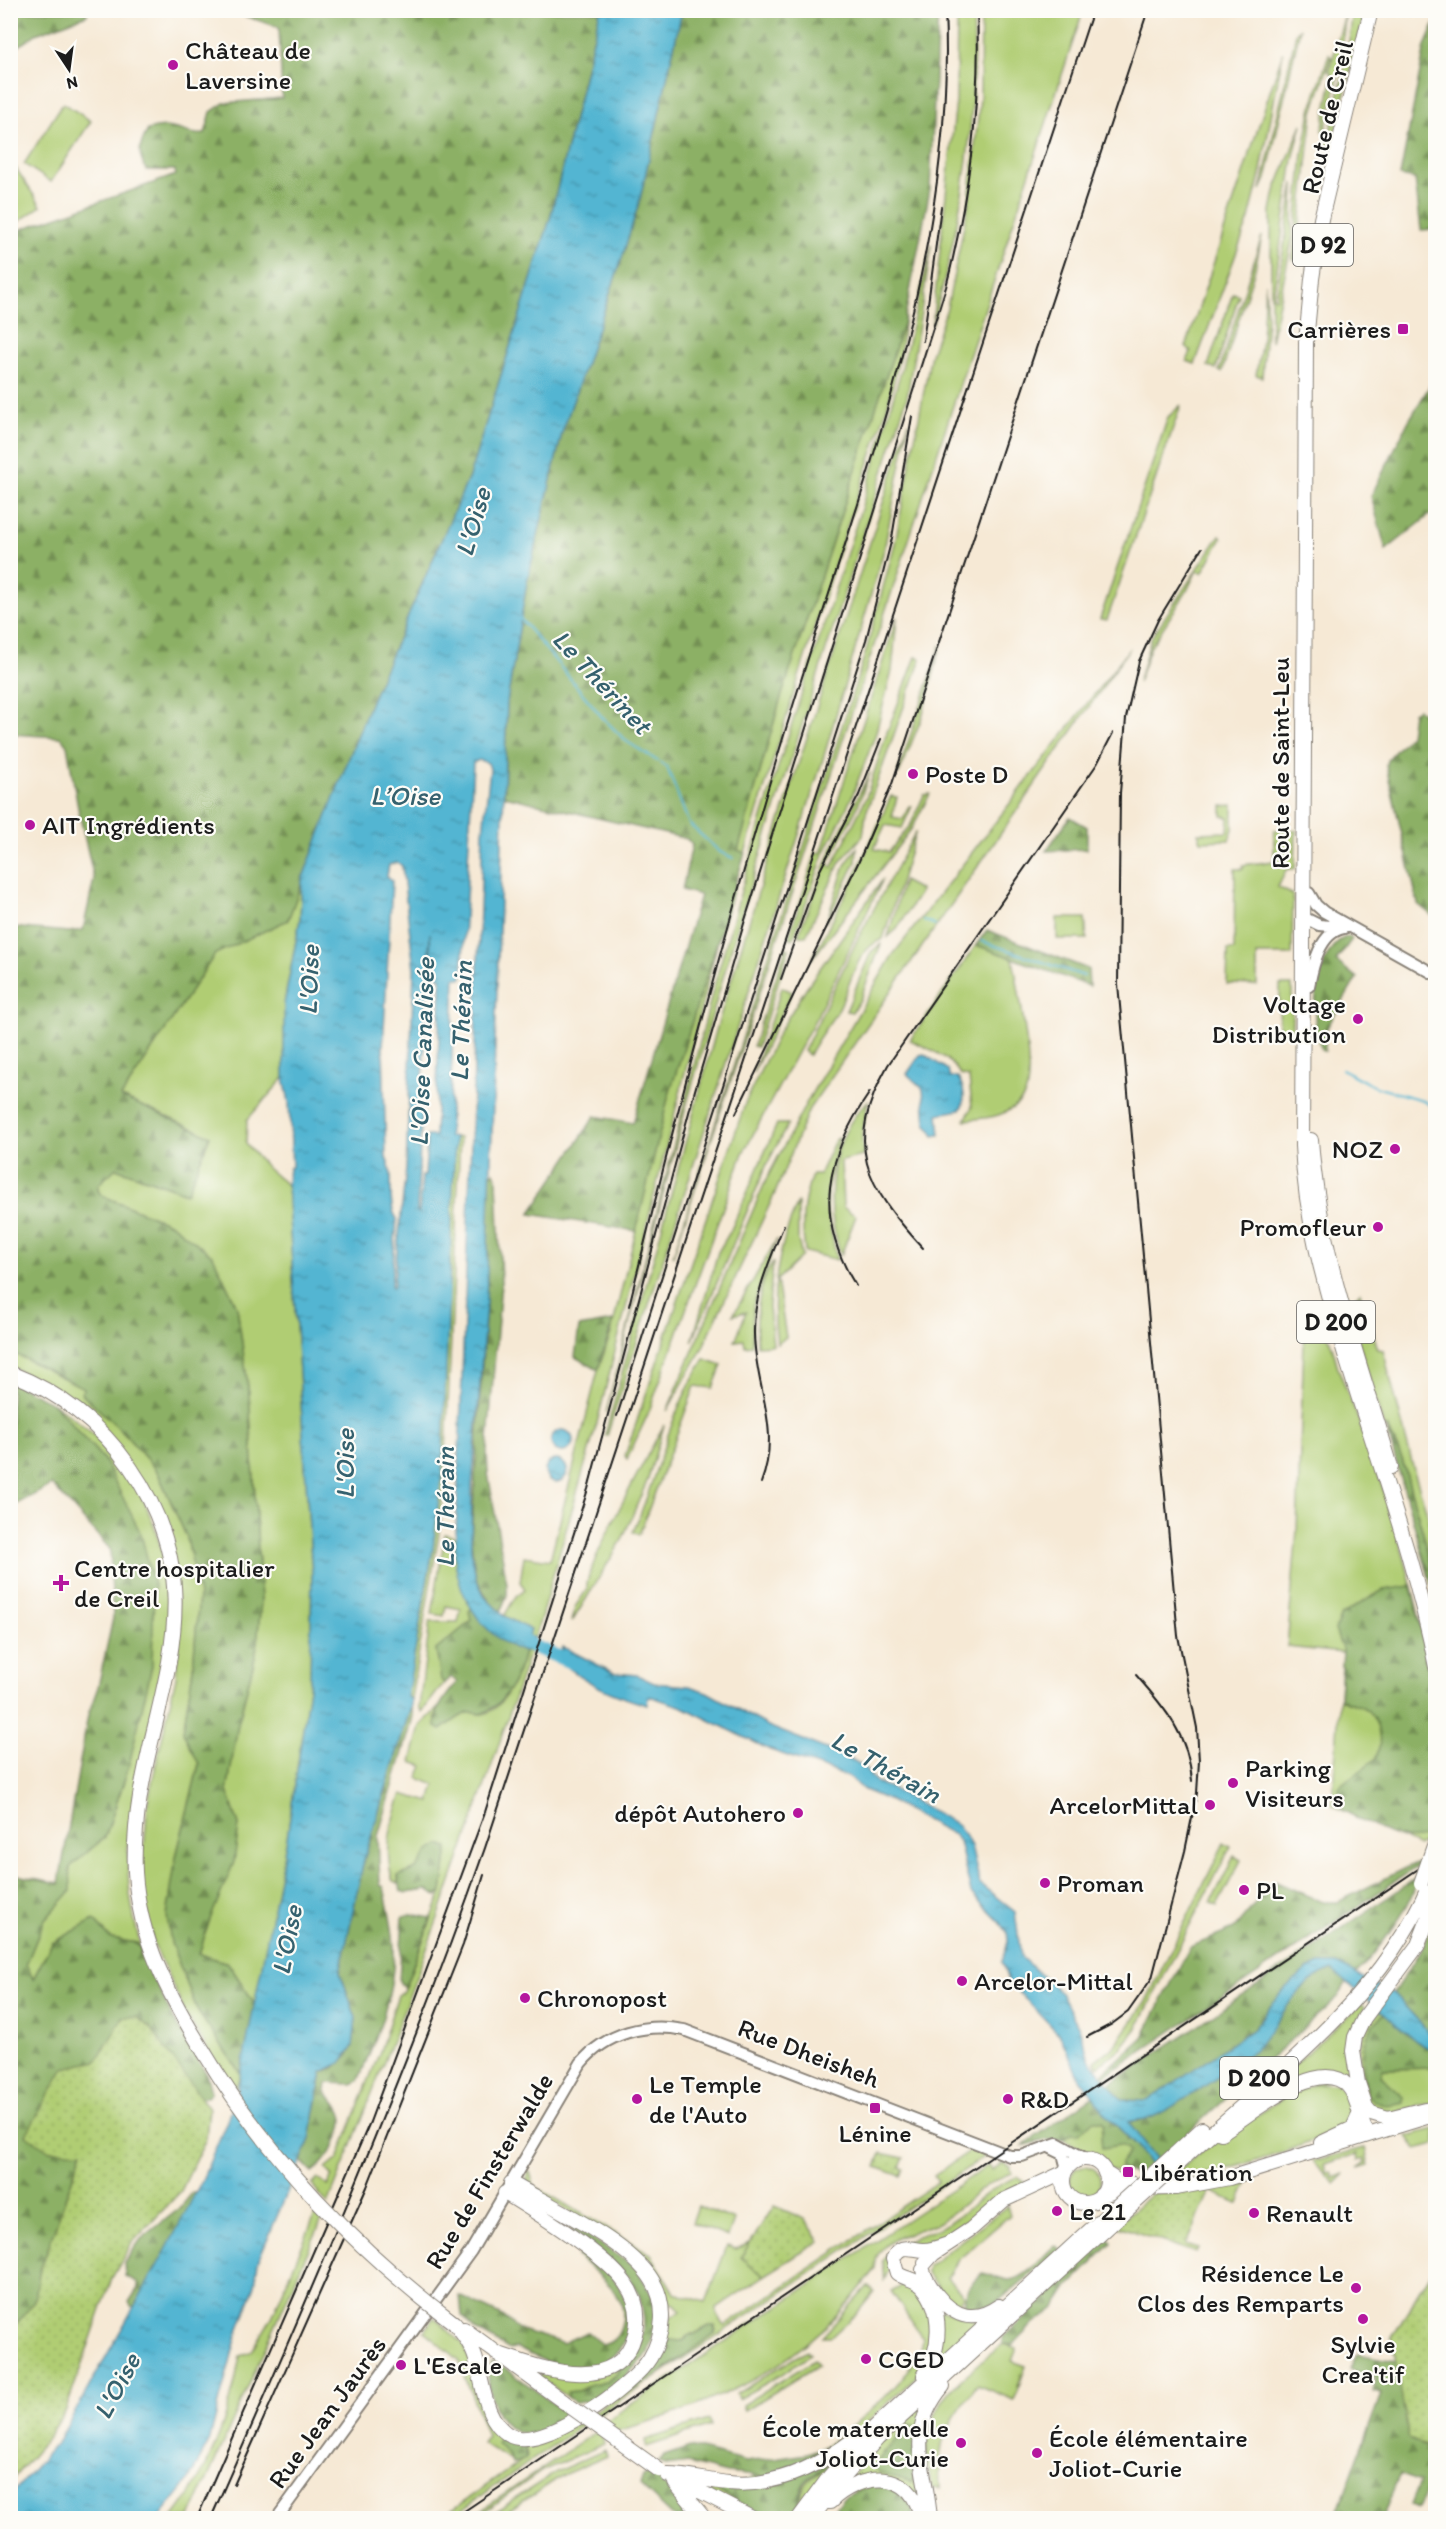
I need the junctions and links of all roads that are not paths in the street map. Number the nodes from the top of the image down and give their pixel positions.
1 (1371, 10) edge
2 (1376, 10) edge
3 (1308, 482) junction
4 (1309, 892) junction
5 (1329, 916) junction
6 (1307, 918) junction
7 (1344, 928) junction
8 (1363, 935) junction
9 (1436, 975) edge
10 (1309, 986) junction
11 (1305, 1048) junction
12 (10, 1373) edge
13 (1436, 1624) edge
14 (1436, 1667) edge
15 (1436, 1840) edge
16 (1430, 1875) edge
17 (1436, 1899) edge
18 (1345, 2004) junction
19 (608, 2041) joint
20 (1363, 2110) junction
21 (1435, 2110) edge
22 (1365, 2129) junction
23 (1320, 2143) junction
24 (1196, 2147) junction
25 (1040, 2148) junction
26 (1180, 2156) junction
27 (1086, 2159) junction
28 (1066, 2171) junction
29 (1105, 2173) junction
30 (508, 2188) junction
31 (1022, 2190) junction
32 (1066, 2192) junction
33 (1101, 2195) junction
34 (948, 2244) junction
35 (1082, 2244) junction
36 (918, 2249) junction
37 (924, 2267) junction
38 (909, 2278) junction
39 (1030, 2284) junction
40 (454, 2323) junction
41 (413, 2331) joint
42 (982, 2342) junction
43 (496, 2353) junction
44 (915, 2390) junction
45 (893, 2410) junction
46 (666, 2475) junction
47 (277, 2518) edge
48 (704, 2518) edge
49 (734, 2518) edge
50 (752, 2518) edge
51 (799, 2518) edge
52 (814, 2518) edge
53 (921, 2518) edge
54 (930, 2518) edge

1 - 3 main road, Route de Creil / D 92
2 - 3 main road, Route de Creil / D 92
3 - 4 main road, Route de Saint-Leu / D 92
3 - 6 main road, Route de Saint-Leu / D 92
4 - 5 street
4 - 6 main road, Route de Saint-Leu / D 200
5 - 6 street
5 - 8 street
6 - 7 street
6 - 10 main road, Route de Saint-Leu / D 200
6 - 11 main road, Route de Saint-Leu / D 200
7 - 8 street
7 - 10 street
8 - 9 street
10 - 11 main road, Route de Saint-Leu / D 200
11 - 13 main road, D 200
11 - 14 main road, D 200
12 - 40 main road, bridge
15 - 16 main road, bridge
16 - 18 main road, D 200
17 - 20 main road
18 - 24 main road, D 200
18 - 26 main road, D 200
19 - 25 street, Rue Dheisheh
19 - 30 street, Rue de Finsterwalde
20 - 21 main road
20 - 22 main road
20 - 23 main road
20 - 24 main road
21 - 22 main road
21 - 33 main road
22 - 23 main road
23 - 29 main road
24 - 26 main road, D 200
25 - 27 street, Rue Dheisheh
25 - 28 street
26 - 35 main road, D 200, bridge
27 - 28 main road
27 - 29 main road
28 - 31 main road
28 - 32 main road
29 - 33 main road
30 - 40 main road
30 - 41 street, Rue de Finsterwalde
30 - 43 main road
31 - 32 main road
31 - 34 main road
32 - 33 main road
34 - 36 main road
34 - 37 main road
35 - 39 main road, D 200
35 - 42 main road, D 200
36 - 37 main road
36 - 38 main road
37 - 38 main road
37 - 39 main road
38 - 44 main road
39 - 44 main road, D 200
40 - 43 main road
41 - 47 street, Rue Jean Jaurès
42 - 52 main road, D 200
42 - 54 main road
43 - 46 main road, bridge
44 - 45 main road, D 200
45 - 46 main road
45 - 51 main road, D 200
46 - 48 main road
46 - 49 main road
46 - 50 main road
52 - 53 main road

